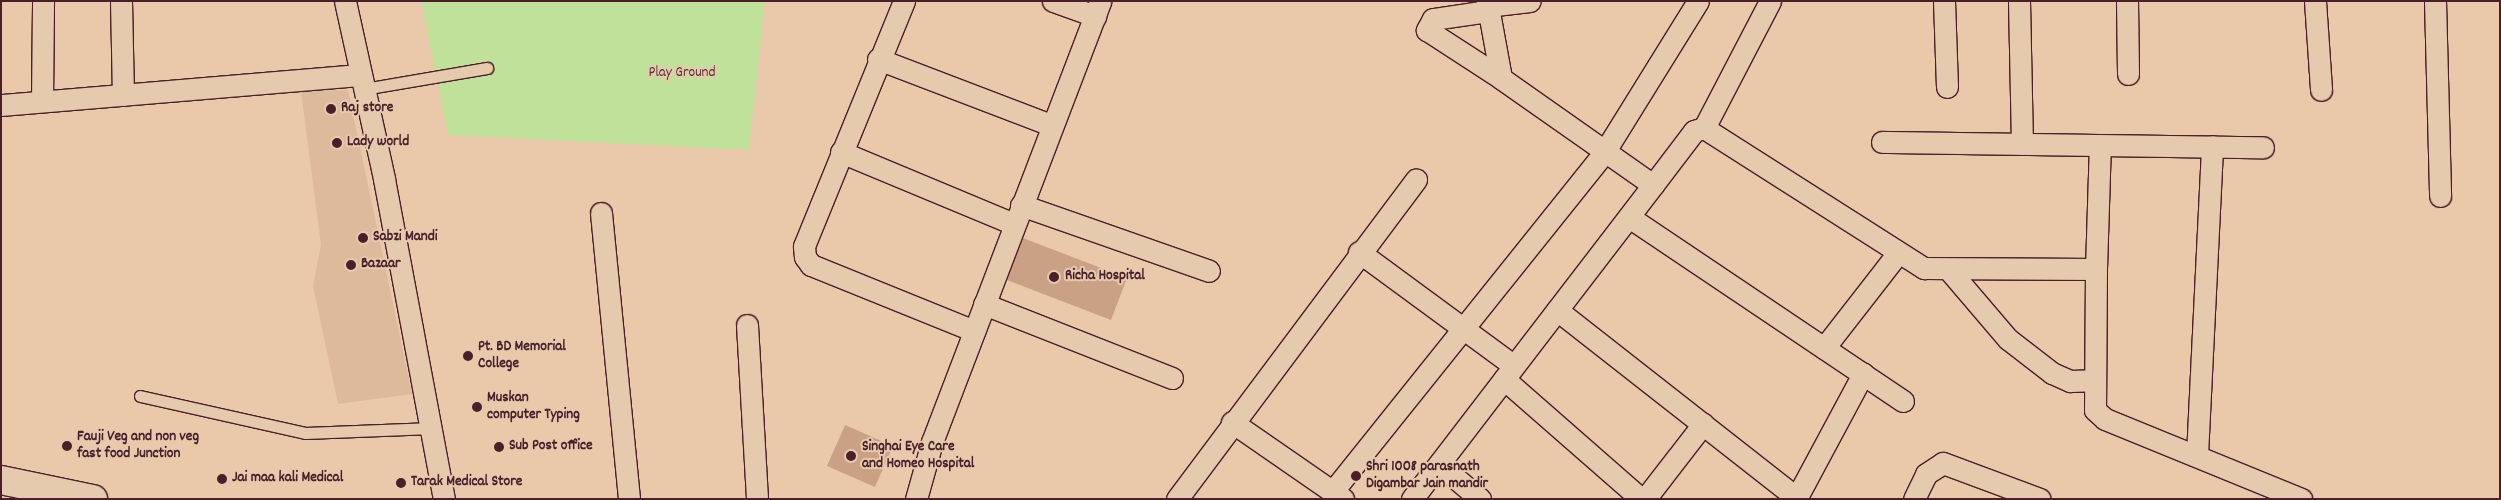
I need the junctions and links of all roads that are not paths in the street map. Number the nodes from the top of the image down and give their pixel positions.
1 (43, 1) edge
2 (121, 1) edge
3 (345, 1) edge
4 (904, 1) edge
5 (1053, 1) edge
6 (1530, 1) edge
7 (1698, 1) edge
8 (1770, 1) edge
9 (1944, 1) edge
10 (2019, 1) edge
11 (2128, 1) edge
12 (2315, 1) edge
13 (2435, 1) edge
14 (1488, 6) edge
15 (1098, 8) edge
16 (878, 59) junction
17 (487, 68) dead end
18 (2128, 74) dead end
19 (1501, 78) junction
20 (363, 82) junction
21 (1947, 87) dead end
22 (2321, 90) dead end
23 (123, 95) junction
24 (42, 101) junction
25 (1, 105) edge
26 (1051, 125) junction
27 (1704, 128) junction
28 (1882, 142) dead end
29 (2022, 144) junction
30 (2100, 145) junction
31 (2212, 146) junction
32 (2263, 147) dead end
33 (1605, 151) junction
34 (841, 152) junction
35 (1416, 179) dead end
36 (1653, 186) junction
37 (2440, 196) dead end
38 (601, 213) dead end
39 (1017, 214) junction
40 (1629, 217) junction
41 (1359, 252) junction
42 (1898, 253) junction
43 (2096, 269) junction
44 (1949, 270) junction
45 (1209, 271) dead end
46 (984, 304) junction
47 (1557, 310) junction
48 (747, 325) dead end
49 (1463, 328) junction
50 (974, 331) junction
51 (1824, 348) junction
52 (1509, 373) junction
53 (1862, 374) junction
54 (1172, 378) dead end
55 (2093, 380) junction
56 (140, 396) dead end
57 (1903, 401) dead end
58 (1232, 422) junction
59 (1703, 424) junction
60 (433, 428) junction
61 (2197, 455) junction
62 (1439, 464) junction
63 (1, 480) edge
64 (2268, 492) edge
65 (1338, 495) edge
66 (1798, 498) edge
67 (93, 499) edge
68 (444, 499) edge
69 (629, 499) edge
70 (757, 499) edge
71 (916, 499) edge
72 (1177, 499) edge
73 (1412, 499) edge
74 (1480, 499) edge
75 (1643, 499) edge
76 (1914, 499) edge
77 (2040, 499) edge
78 (2301, 499) edge

1 - 24 street
2 - 23 street
3 - 20 street
4 - 16 street
5 - 15 street
6 - 14 street
7 - 33 street
8 - 27 street
9 - 21 street
10 - 29 street
11 - 18 street
12 - 22 street
13 - 37 street
14 - 19 street
14 - 19 street
15 - 26 street
16 - 26 street
16 - 34 street
17 - 20 lane
19 - 33 street
20 - 23 street
20 - 60 street
23 - 24 street
24 - 25 street
26 - 39 street
27 - 36 street
27 - 42 street
28 - 29 street
29 - 30 street
30 - 31 street
30 - 43 street
31 - 32 street
31 - 61 street
33 - 36 street
33 - 49 street
34 - 39 street
34 - 50 street
35 - 41 street
36 - 40 street
38 - 69 street
39 - 45 street
39 - 46 street
40 - 47 street
40 - 51 street
41 - 49 street
41 - 58 street
42 - 44 street
42 - 51 street
43 - 44 street
43 - 55 street
44 - 55 street
46 - 50 street
46 - 54 street
47 - 52 street
47 - 59 street
48 - 70 street
49 - 52 street
49 - 65 street
50 - 71 street
51 - 53 street
52 - 62 street
52 - 75 street
53 - 57 street
53 - 66 street
55 - 61 street
56 - 60 lane
58 - 65 street
58 - 72 street
59 - 66 street
59 - 75 street
60 - 68 street
61 - 64 street
62 - 73 street
62 - 74 street
63 - 67 highway
64 - 78 street
76 - 77 street

